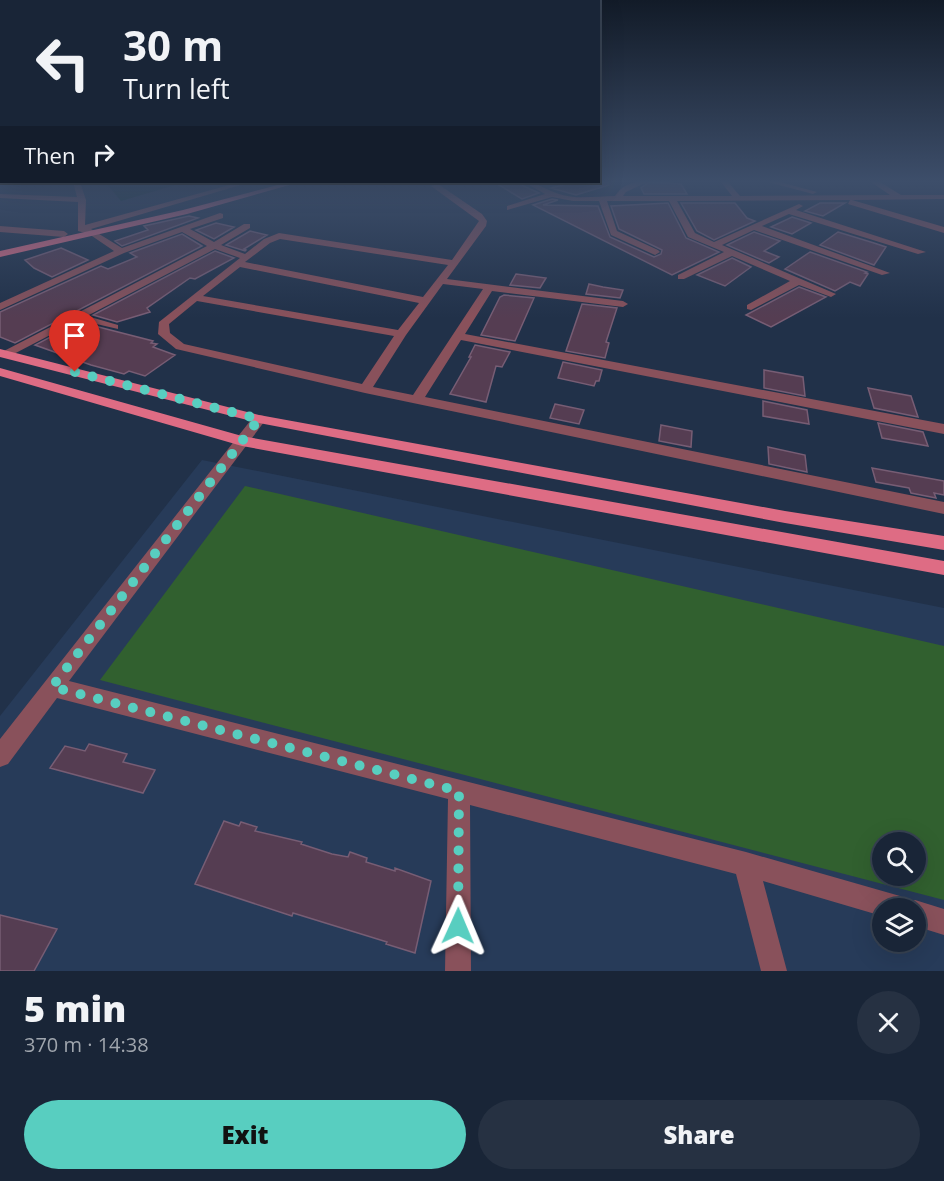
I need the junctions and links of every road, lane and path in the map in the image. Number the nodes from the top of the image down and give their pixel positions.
1 (95, 227) edge
2 (97, 227) edge
3 (101, 227) edge
4 (190, 227) edge
5 (205, 227) edge
6 (236, 227) edge
7 (239, 227) edge
8 (480, 227) edge
9 (612, 227) edge
10 (687, 227) edge
11 (754, 227) joint
12 (842, 227) edge
13 (0, 229) edge
14 (183, 229) junction
15 (86, 230) junction
16 (64, 234) junction
17 (192, 234) junction
18 (203, 241) junction
19 (214, 246) junction
20 (712, 246) junction
21 (0, 248) edge
22 (122, 251) junction
23 (655, 252) dead end
24 (921, 252) dead end
25 (729, 253) junction
26 (0, 254) edge
27 (129, 259) dead end
28 (240, 259) junction
29 (453, 263) junction
30 (885, 273) dead end
31 (681, 277) dead end
32 (798, 280) junction
33 (440, 281) junction
34 (488, 289) junction
35 (831, 294) dead end
36 (194, 297) junction
37 (425, 301) junction
38 (623, 304) dead end
39 (0, 306) edge
40 (751, 307) dead end
41 (79, 317) junction
42 (114, 327) dead end
43 (401, 334) junction
44 (458, 336) junction
45 (3, 354) edge
46 (0, 372) edge
47 (365, 389) junction
48 (417, 399) junction
49 (259, 419) junction
50 (944, 429) edge
51 (242, 441) junction
52 (944, 508) edge
53 (944, 543) edge
54 (944, 568) edge
55 (52, 687) junction
56 (0, 756) edge
57 (459, 791) junction
58 (746, 864) junction
59 (872, 901) edge
60 (926, 916) edge
61 (944, 922) edge
62 (458, 971) edge
63 (774, 971) edge

1 - 15 street
2 - 15 main road
3 - 15 main road
4 - 14 street
5 - 17 street
6 - 18 street
7 - 19 street
8 - 29 street
9 - 23 street
10 - 20 street
11 - 20 street
11 - 30 street
12 - 24 street
13 - 16 street
14 - 17 street
14 - 22 street
15 - 16 main road
15 - 22 street
15 - 26 main road
16 - 21 main road
17 - 18 street
17 - 27 street
18 - 19 street
19 - 28 street
19 - 41 street
20 - 25 street
22 - 39 street
25 - 31 street
25 - 32 street
28 - 29 street
28 - 36 street
28 - 37 street
29 - 33 street
32 - 35 street
32 - 40 street
33 - 34 street
33 - 37 street
34 - 38 street
34 - 44 street
36 - 43 street
36 - 47 street
37 - 43 street
41 - 42 street
41 - 45 street
43 - 47 street
44 - 48 street
44 - 50 street
45 - 49 main road
46 - 51 main road
47 - 48 street
48 - 52 street
49 - 51 street
49 - 53 main road
51 - 54 main road
51 - 55 street
55 - 56 street
55 - 57 street
57 - 58 street
57 - 62 street
58 - 59 street
58 - 63 street
60 - 61 street

